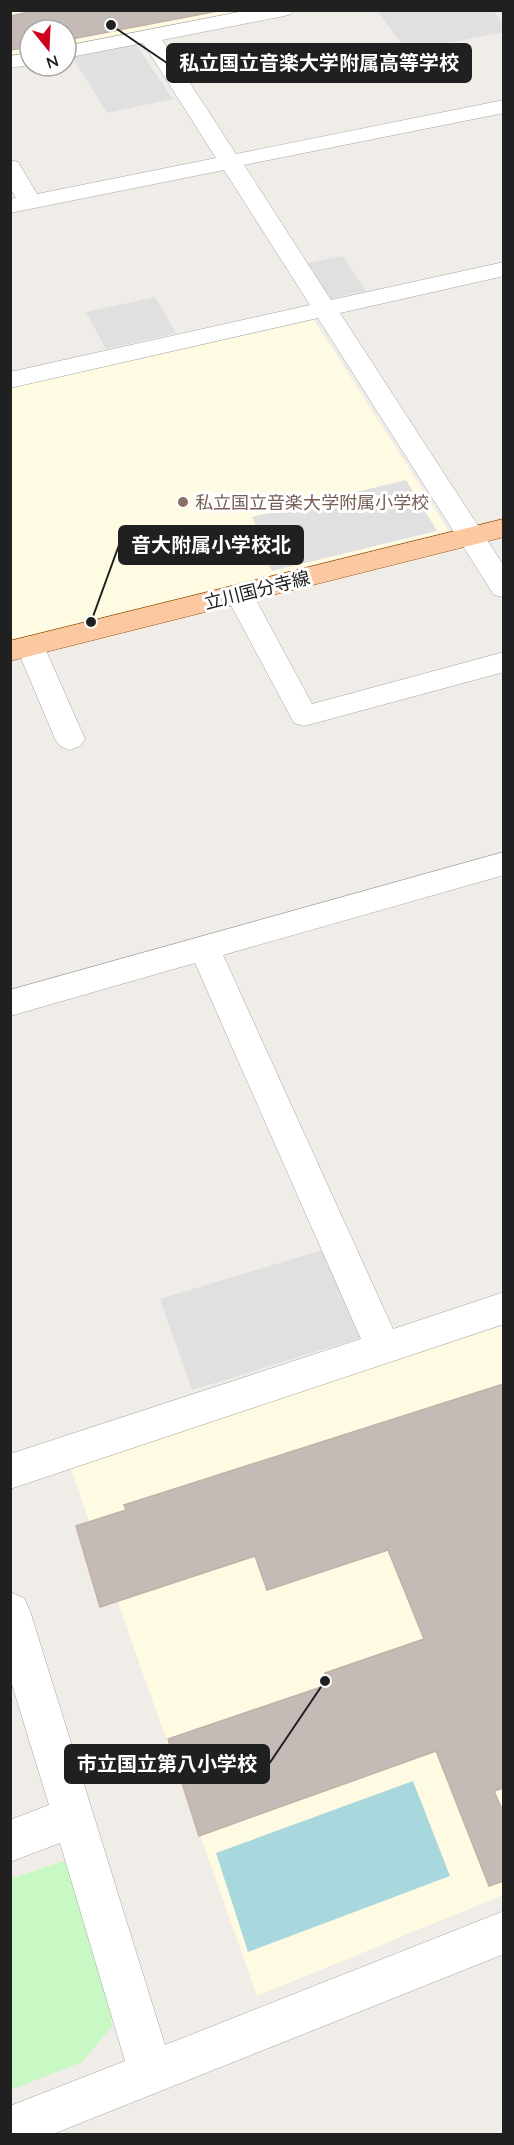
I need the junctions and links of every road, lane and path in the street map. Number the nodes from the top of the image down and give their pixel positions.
1 (284, 10) edge
2 (149, 36) junction
3 (78, 50) edge
4 (504, 106) edge
5 (229, 162) junction
6 (10, 167) edge
7 (20, 204) edge
8 (504, 270) edge
9 (323, 309) junction
10 (10, 380) edge
11 (504, 528) edge
12 (470, 537) junction
13 (504, 588) edge
14 (239, 594) junction
15 (20, 649) edge
16 (504, 662) edge
17 (69, 739) dead end
18 (504, 863) edge
19 (204, 948) junction
20 (10, 1003) edge
21 (504, 1308) edge
22 (383, 1347) junction
23 (10, 1472) edge
24 (10, 1611) edge
25 (73, 1817) junction
26 (10, 1840) edge
27 (504, 1932) edge
28 (151, 2073) junction
29 (10, 2129) edge

1 - 2 street
2 - 3 street
2 - 5 street
4 - 5 street
5 - 7 street
5 - 9 street
6 - 7 street
8 - 9 street
9 - 10 street
9 - 12 street
11 - 12 main road, 立川国分寺線
12 - 13 street
12 - 14 main road, 立川国分寺線
14 - 15 main road, 立川国分寺線
14 - 16 street
15 - 17 street
18 - 19 street
19 - 20 street
19 - 22 street
21 - 22 street
22 - 23 street
24 - 25 street
25 - 26 street
25 - 28 street
27 - 28 street
28 - 29 street

